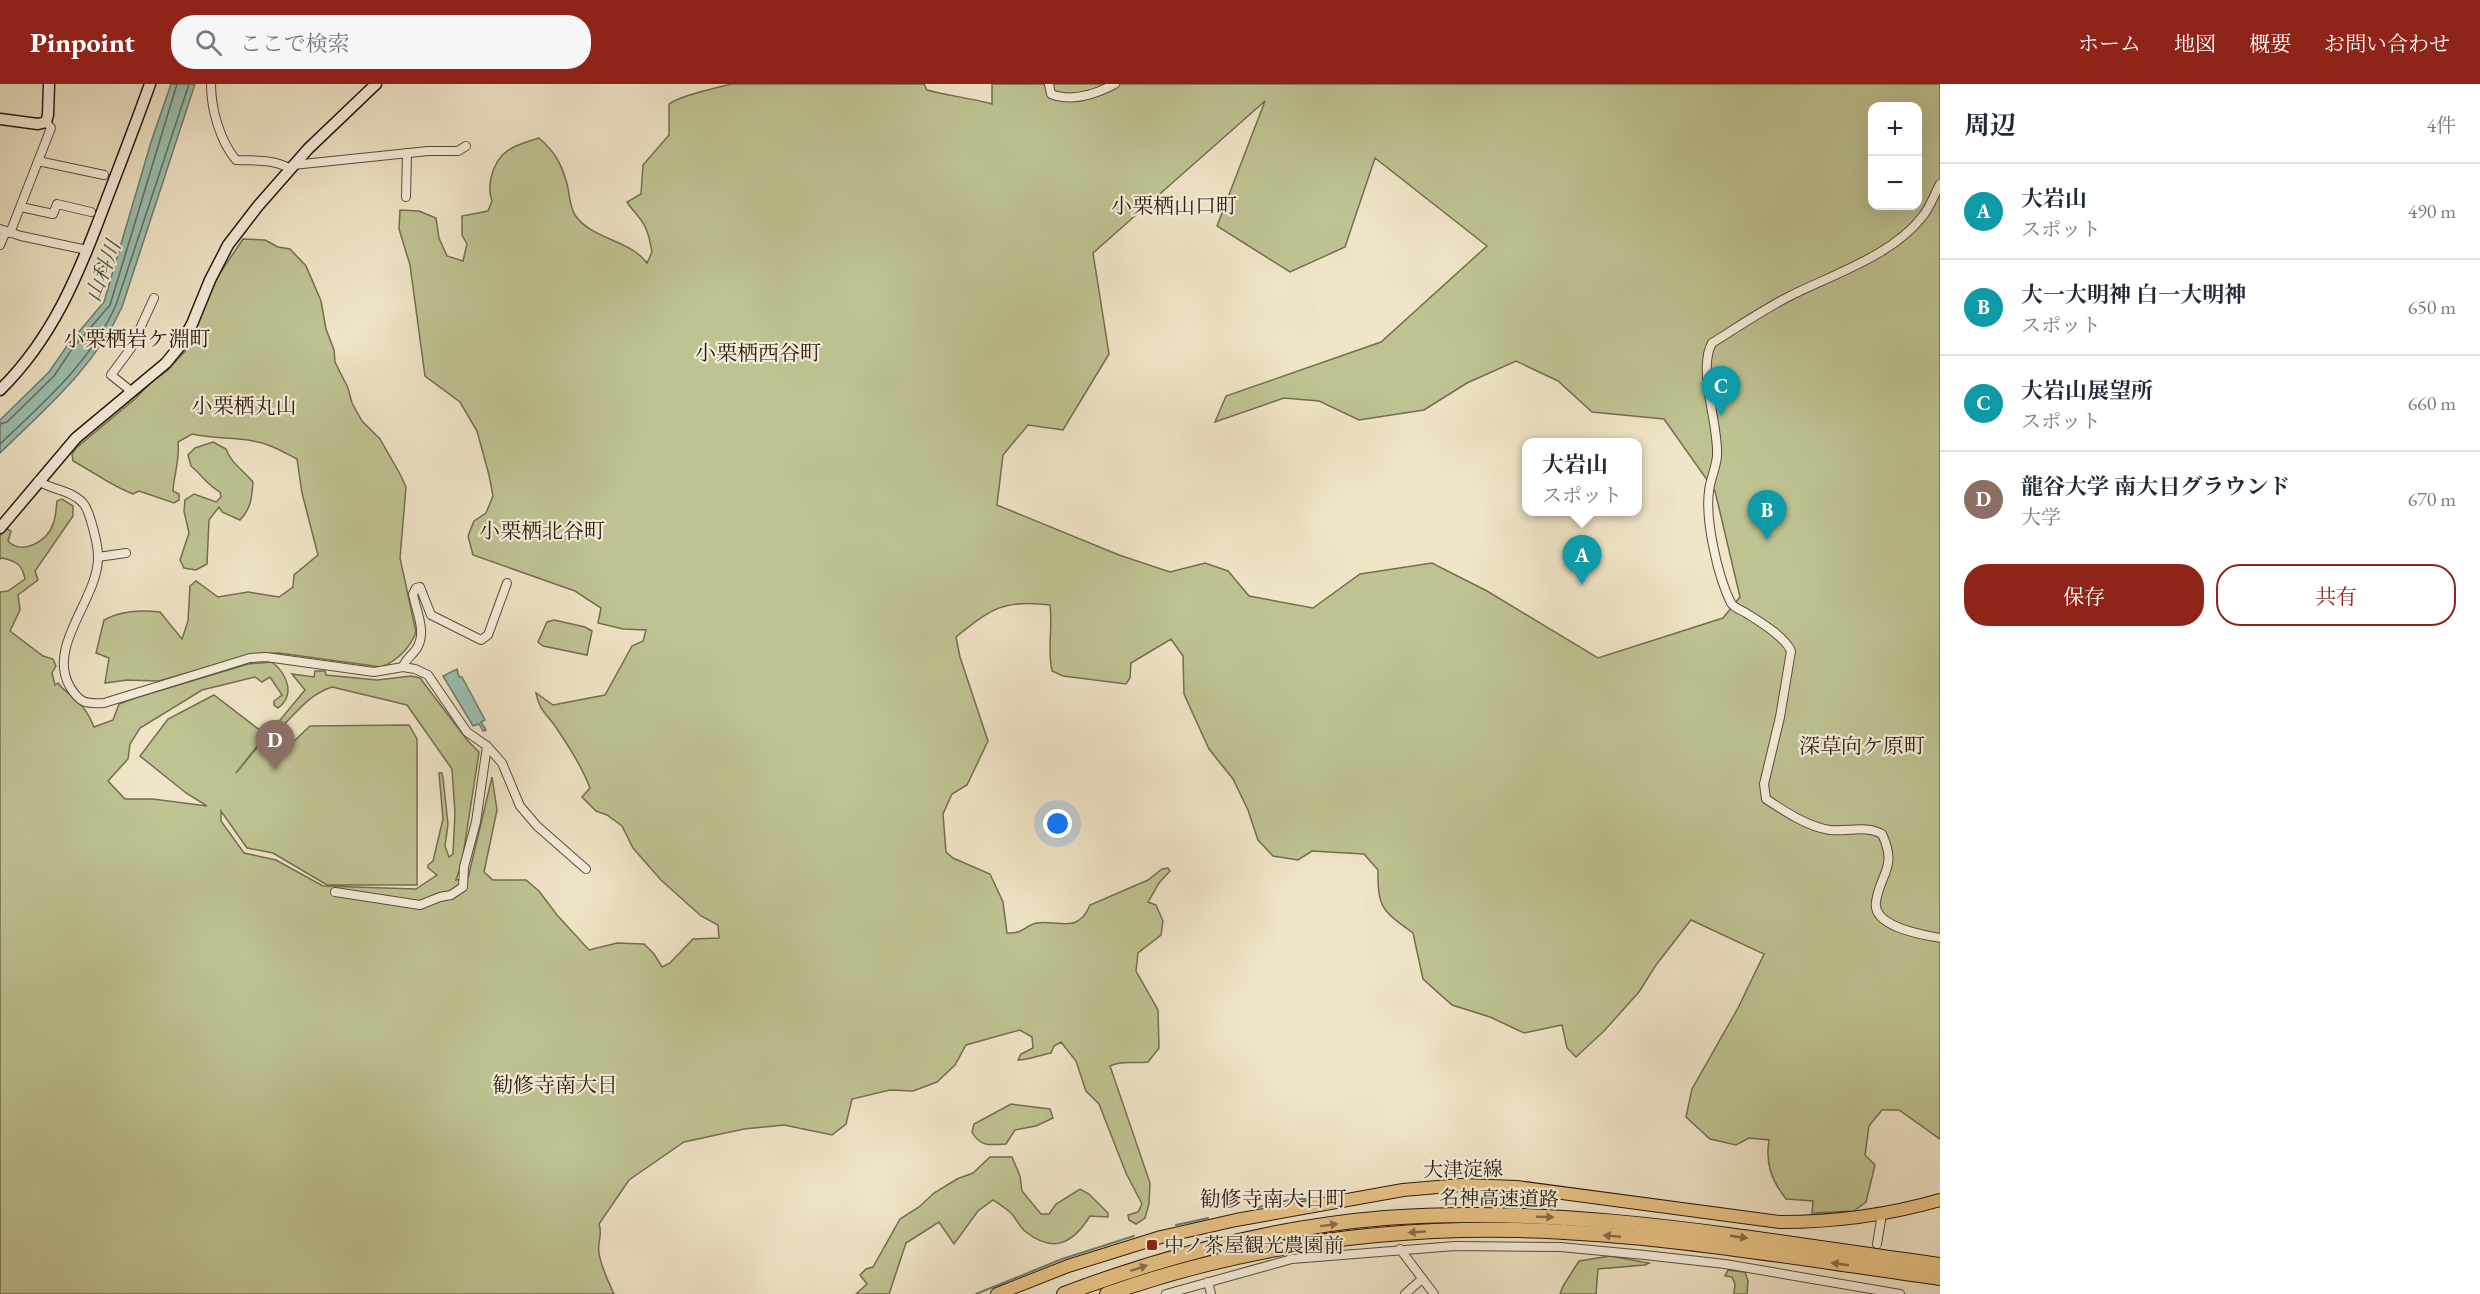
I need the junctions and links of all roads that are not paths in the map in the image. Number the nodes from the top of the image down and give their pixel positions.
1 (50, 84) edge
2 (150, 84) edge
3 (211, 84) edge
4 (376, 84) edge
5 (1049, 84) edge
6 (1115, 84) edge
7 (0, 119) edge
8 (46, 122) junction
9 (466, 146) dead end
10 (407, 153) junction
11 (38, 161) junction
12 (291, 166) junction
13 (104, 175) dead end
14 (1940, 184) edge
15 (406, 197) dead end
16 (21, 207) junction
17 (91, 212) dead end
18 (5, 231) edge
19 (0, 245) edge
20 (87, 250) junction
21 (154, 298) dead end
22 (0, 390) edge
23 (131, 391) junction
24 (38, 481) junction
25 (0, 528) edge
26 (126, 553) dead end
27 (98, 557) junction
28 (507, 583) dead end
29 (403, 667) junction
30 (488, 746) junction
31 (586, 868) dead end
32 (335, 892) dead end
33 (1940, 938) edge
34 (1940, 1200) edge
35 (1882, 1214) junction
36 (1877, 1244) dead end
37 (1400, 1249) junction
38 (1940, 1265) edge
39 (1868, 1278) dead end
40 (1940, 1278) edge
41 (1422, 1279) junction
42 (1208, 1282) junction
43 (1866, 1289) junction
44 (997, 1294) edge
45 (1064, 1294) edge
46 (1107, 1294) edge
47 (1166, 1294) edge
48 (1211, 1294) edge
49 (1405, 1294) edge
50 (1434, 1294) edge
51 (1900, 1294) edge

1 - 8 street
2 - 20 street
3 - 12 street
4 - 12 street
5 - 6 street
7 - 8 street
8 - 11 street
9 - 10 street
10 - 12 street
10 - 15 street
11 - 13 street
11 - 16 street
12 - 23 street
14 - 33 street
16 - 17 street
16 - 18 street
18 - 19 street
18 - 20 street
20 - 22 street
21 - 23 street
23 - 24 street
24 - 25 street
24 - 27 street
26 - 27 street
27 - 29 street
28 - 29 street
29 - 30 street
30 - 31 street
30 - 32 street
34 - 35 main road, 大津淀線
35 - 36 street
35 - 44 main road, 大津淀線
37 - 41 street
37 - 42 street
37 - 43 street
45 -> 38 highway, 名神高速道路
39 - 43 street
40 -> 46 highway, 名神高速道路
41 - 49 street
41 - 50 street
42 - 47 street
42 - 48 street
43 - 51 street

